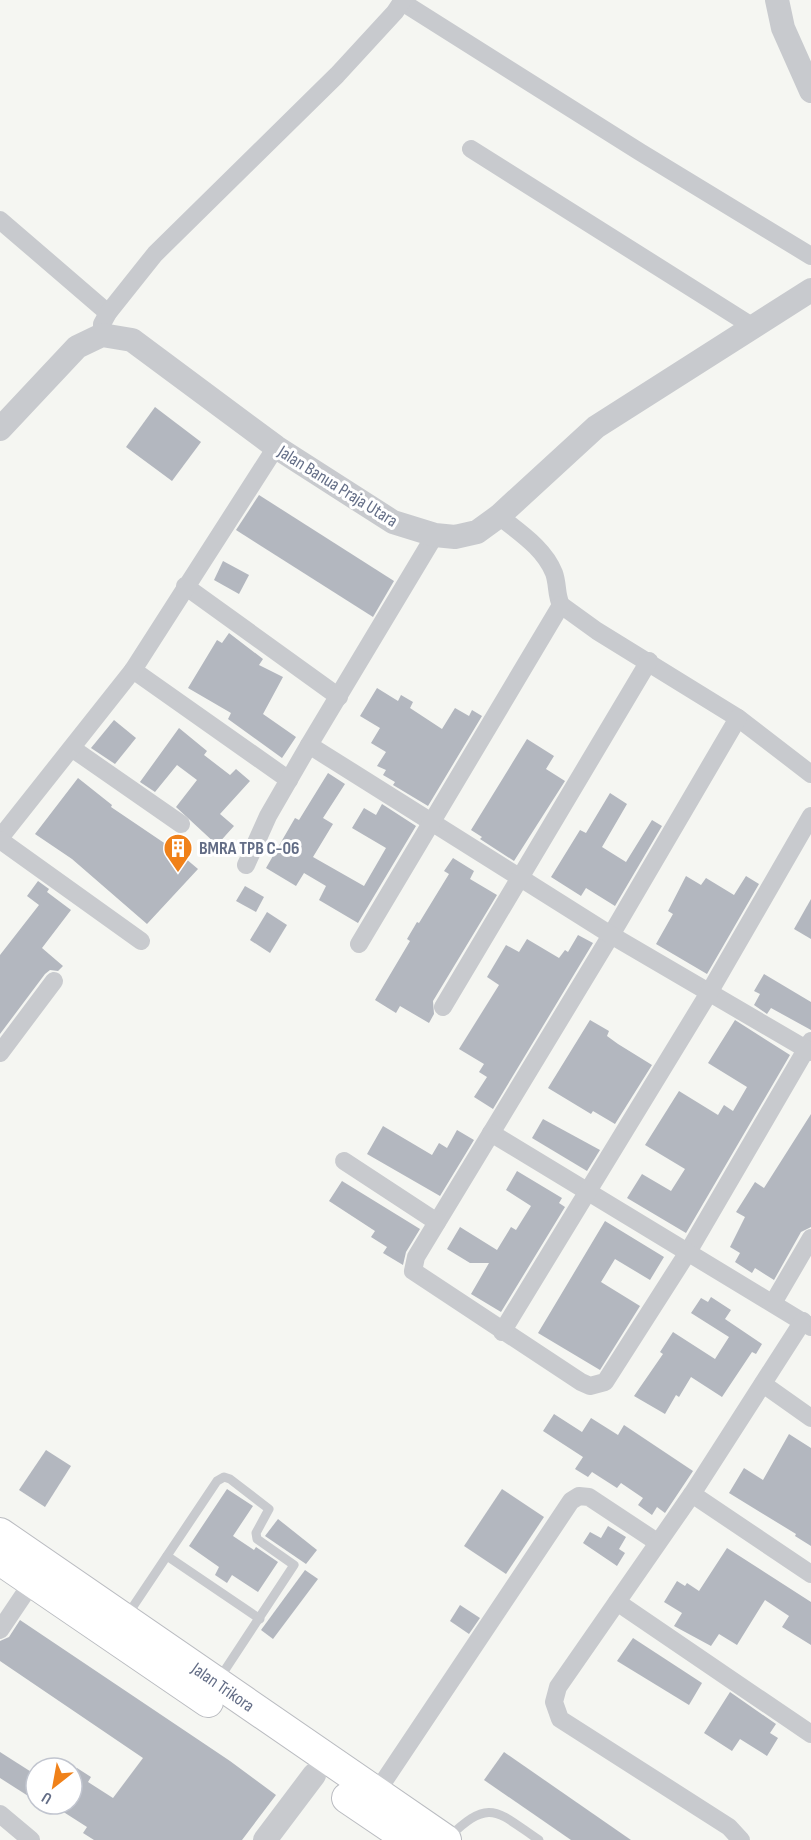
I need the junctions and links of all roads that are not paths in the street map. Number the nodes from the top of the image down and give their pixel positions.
1 (777, 0) edge
2 (402, 1) edge
3 (811, 91) edge
4 (471, 149) dead end
5 (0, 220) edge
6 (811, 255) edge
7 (811, 290) edge
8 (105, 324) junction
9 (755, 328) junction
10 (0, 429) edge
11 (276, 447) junction
12 (500, 516) junction
13 (435, 535) junction
14 (185, 586) junction
15 (561, 605) junction
16 (649, 662) junction
17 (133, 670) junction
18 (339, 697) junction
19 (738, 718) junction
20 (309, 745) junction
21 (73, 749) junction
22 (811, 774) edge
23 (289, 780) junction
24 (811, 816) edge
25 (181, 824) dead end
26 (433, 824) junction
27 (0, 839) edge
28 (246, 865) dead end
29 (519, 878) junction
30 (611, 935) junction
31 (141, 941) dead end
32 (359, 944) dead end
33 (54, 981) dead end
34 (710, 991) junction
35 (443, 1007) dead end
36 (809, 1048) edge
37 (0, 1053) edge
38 (491, 1133) junction
39 (344, 1161) dead end
40 (589, 1191) junction
41 (437, 1222) junction
42 (811, 1238) edge
43 (688, 1252) junction
44 (773, 1303) junction
45 (807, 1324) edge
46 (502, 1332) junction
47 (763, 1384) junction
48 (811, 1418) edge
49 (692, 1494) junction
50 (0, 1533) edge
51 (657, 1542) junction
52 (167, 1556) junction
53 (0, 1560) edge
54 (39, 1572) junction
55 (811, 1574) edge
56 (617, 1602) junction
57 (126, 1618) junction
58 (260, 1619) junction
59 (0, 1630) edge
60 (216, 1683) junction
61 (811, 1734) edge
62 (314, 1775) junction
63 (376, 1793) junction
64 (0, 1814) edge
65 (31, 1840) edge
66 (265, 1840) edge
67 (408, 1840) edge
68 (446, 1840) edge
69 (539, 1840) edge
70 (741, 1840) edge

1 - 3 street
2 - 6 street
2 - 8 street
4 - 9 street
5 - 8 street
7 - 9 street, Jalan Banua Praja Utara
8 - 10 street
8 - 11 street, Jalan Banua Praja Utara
9 - 12 street, Jalan Banua Praja Utara
11 - 13 street, Jalan Banua Praja Utara
11 - 14 street
12 - 13 street, Jalan Banua Praja Utara
12 - 15 street
13 - 18 street
14 - 17 street
14 - 18 street
15 - 16 street
15 - 26 street
16 - 19 street
16 - 29 street
17 - 21 street
17 - 23 street
18 - 20 street
19 - 22 street
19 - 30 street
20 - 23 street
20 - 26 street
21 - 25 street
21 - 27 street
23 - 28 street
24 - 34 street
26 - 29 street
26 - 32 street
27 - 31 street
29 - 30 street
29 - 35 street
30 - 34 street
30 - 38 street
33 - 37 street
34 - 36 street
34 - 40 street
36 - 43 street
38 - 40 street
38 - 41 street
39 - 41 street
40 - 43 street
40 - 46 street
41 - 46 street
42 - 44 street
43 - 44 street
43 - 46 street
44 - 45 street
45 - 47 street
47 - 48 street
47 - 49 street
49 - 51 street
49 - 55 street
50 - 54 main road, Jalan Trikora
51 - 56 street
51 - 63 street
52 - 57 lane
52 - 58 lane
52 - 58 lane
53 - 54 main road, Jalan Trikora
54 - 57 main road, Jalan Trikora
54 - 59 street
54 - 62 main road, Jalan Trikora
56 - 61 street
56 - 70 street
57 - 60 main road, Jalan Trikora
58 - 60 lane
60 - 63 main road, Jalan Trikora
62 - 66 street
62 - 67 main road, Jalan Trikora
63 - 68 main road, Jalan Trikora
64 - 65 street
68 - 69 lane

